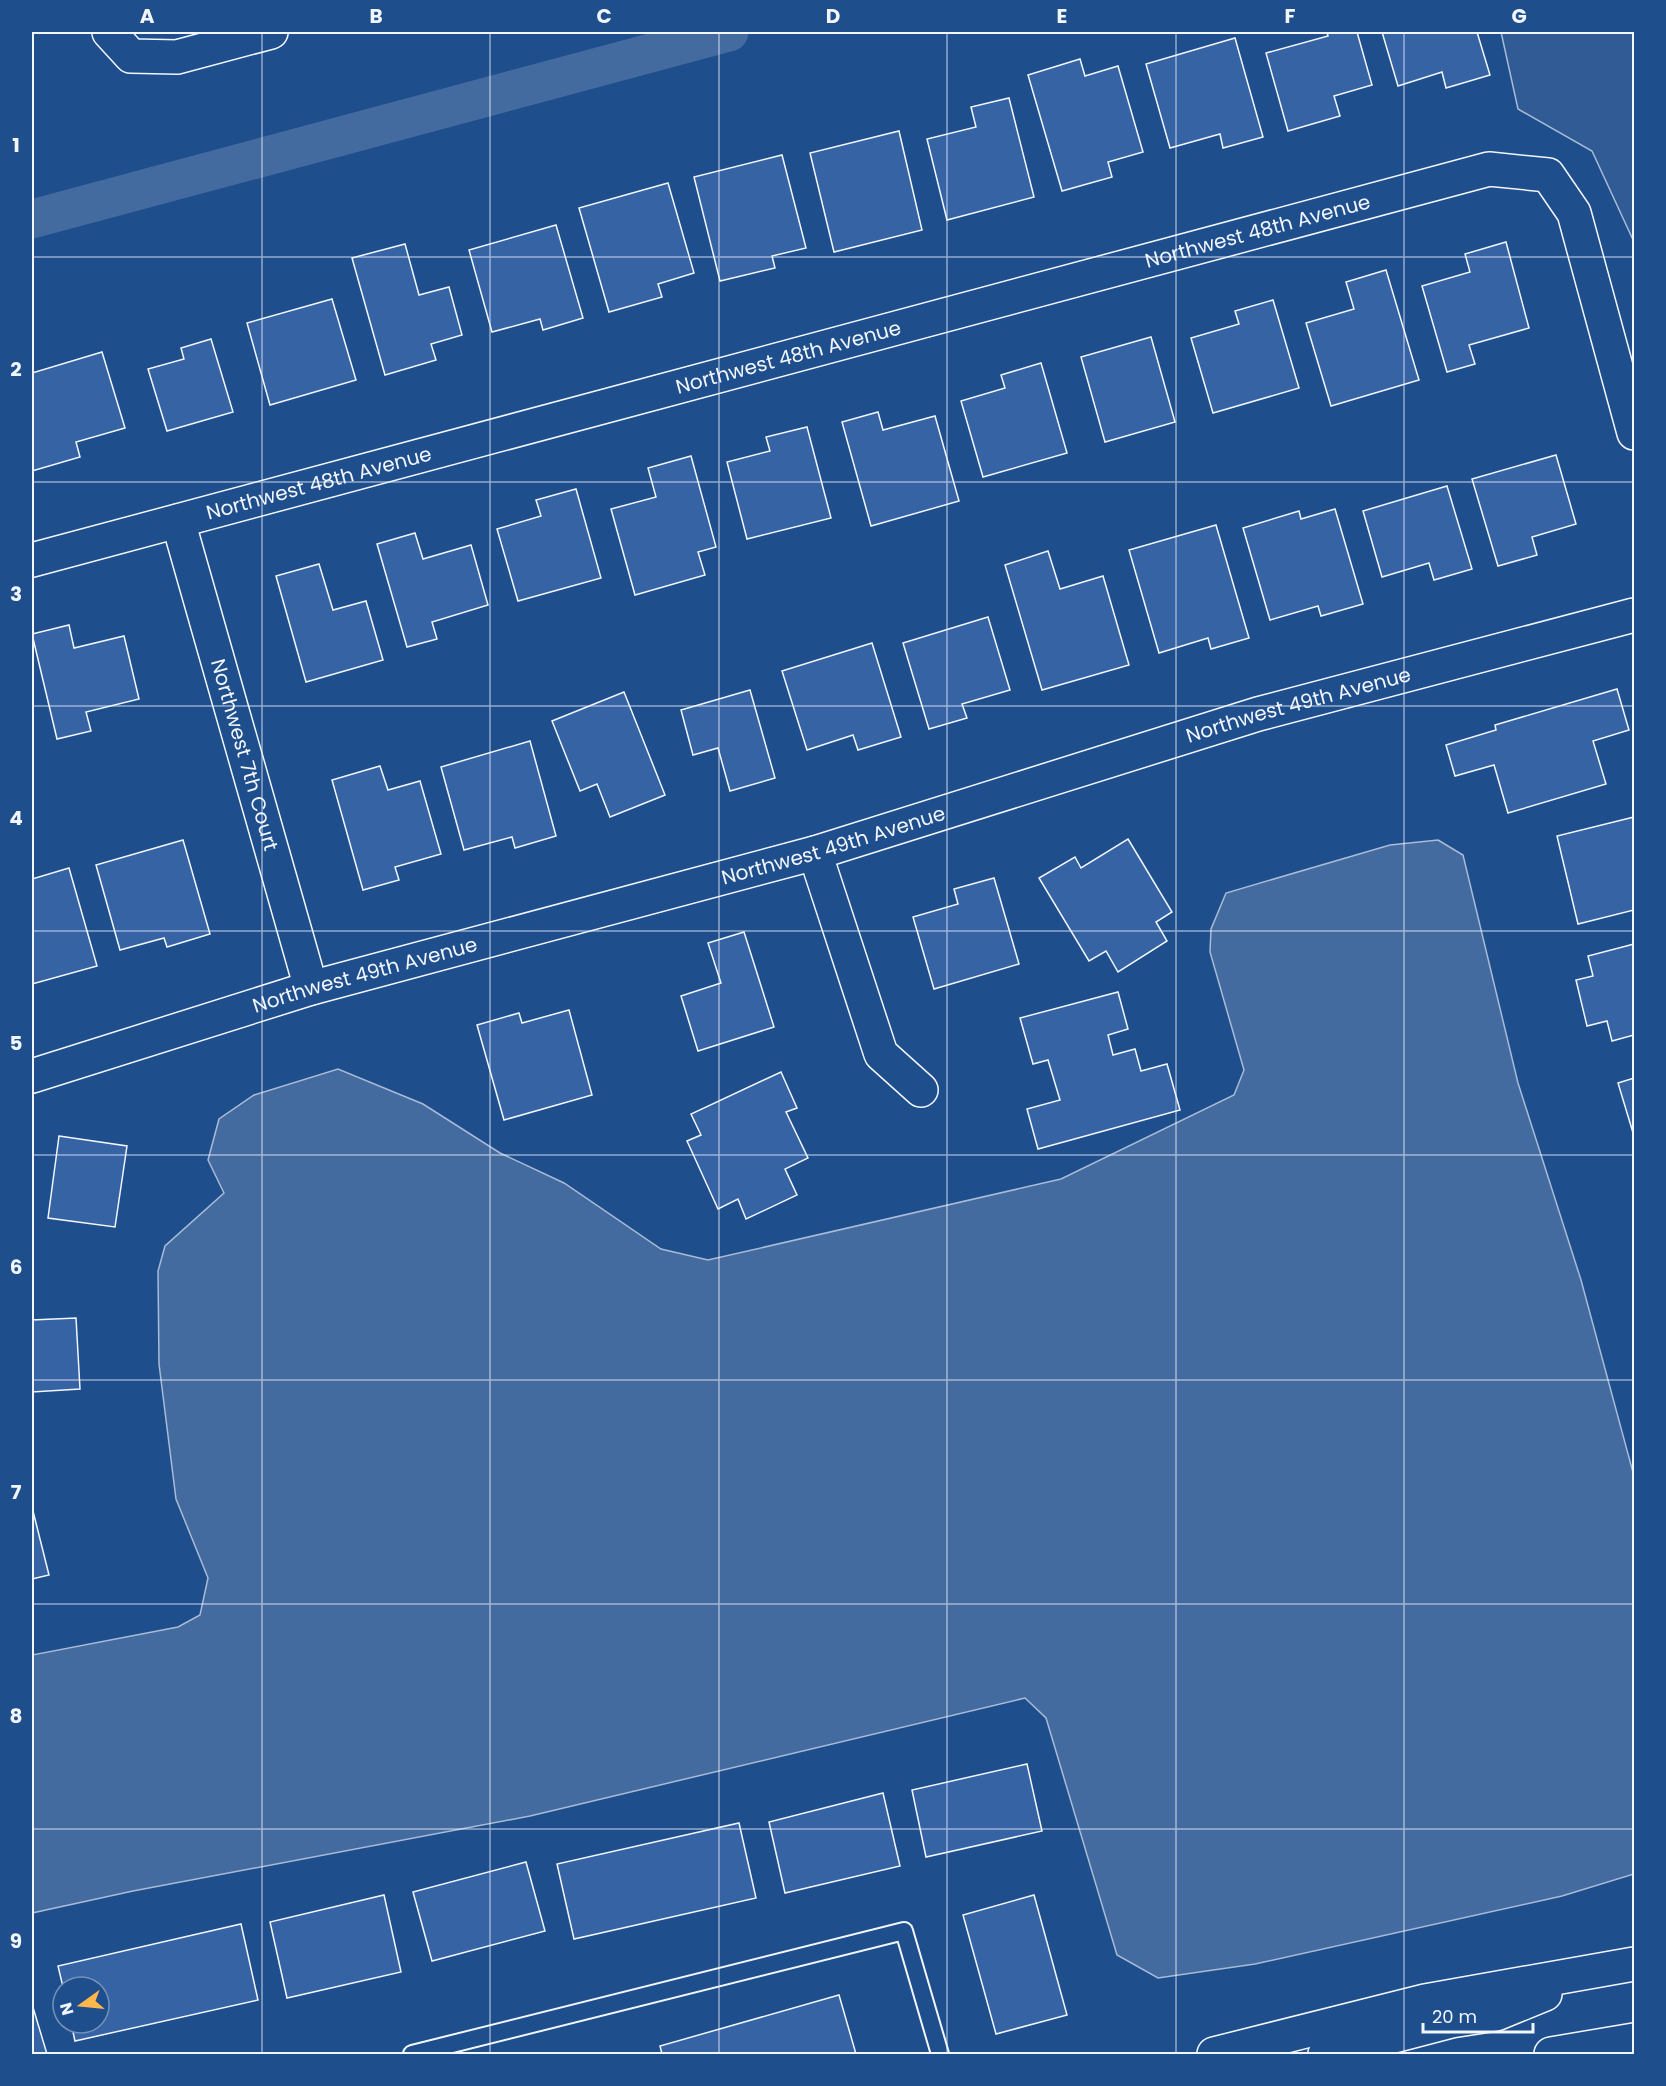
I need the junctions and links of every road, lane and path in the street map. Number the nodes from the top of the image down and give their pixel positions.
1 (110, 32) edge
2 (271, 32) edge
3 (1635, 433) edge
4 (178, 521) junction
5 (32, 560) edge
6 (1635, 615) edge
7 (815, 853) junction
8 (311, 988) junction
9 (32, 1076) edge
10 (921, 1090) dead end
11 (1635, 1965) edge
12 (1602, 1970) junction
13 (1635, 2040) edge
14 (412, 2055) edge
15 (940, 2055) edge
16 (1214, 2055) edge
17 (1325, 2055) edge
18 (1551, 2055) edge

1 - 2 street
3 - 4 street, Northwest 48th Avenue
4 - 5 street, Northwest 48th Avenue
4 - 8 street, Northwest 7th Court
6 - 7 street, Northwest 49th Avenue
7 - 8 street, Northwest 49th Avenue
7 - 10 street
8 - 9 street, Northwest 49th Avenue
11 - 12 street
12 - 16 street
12 - 17 street
13 - 18 street
14 - 15 lane

